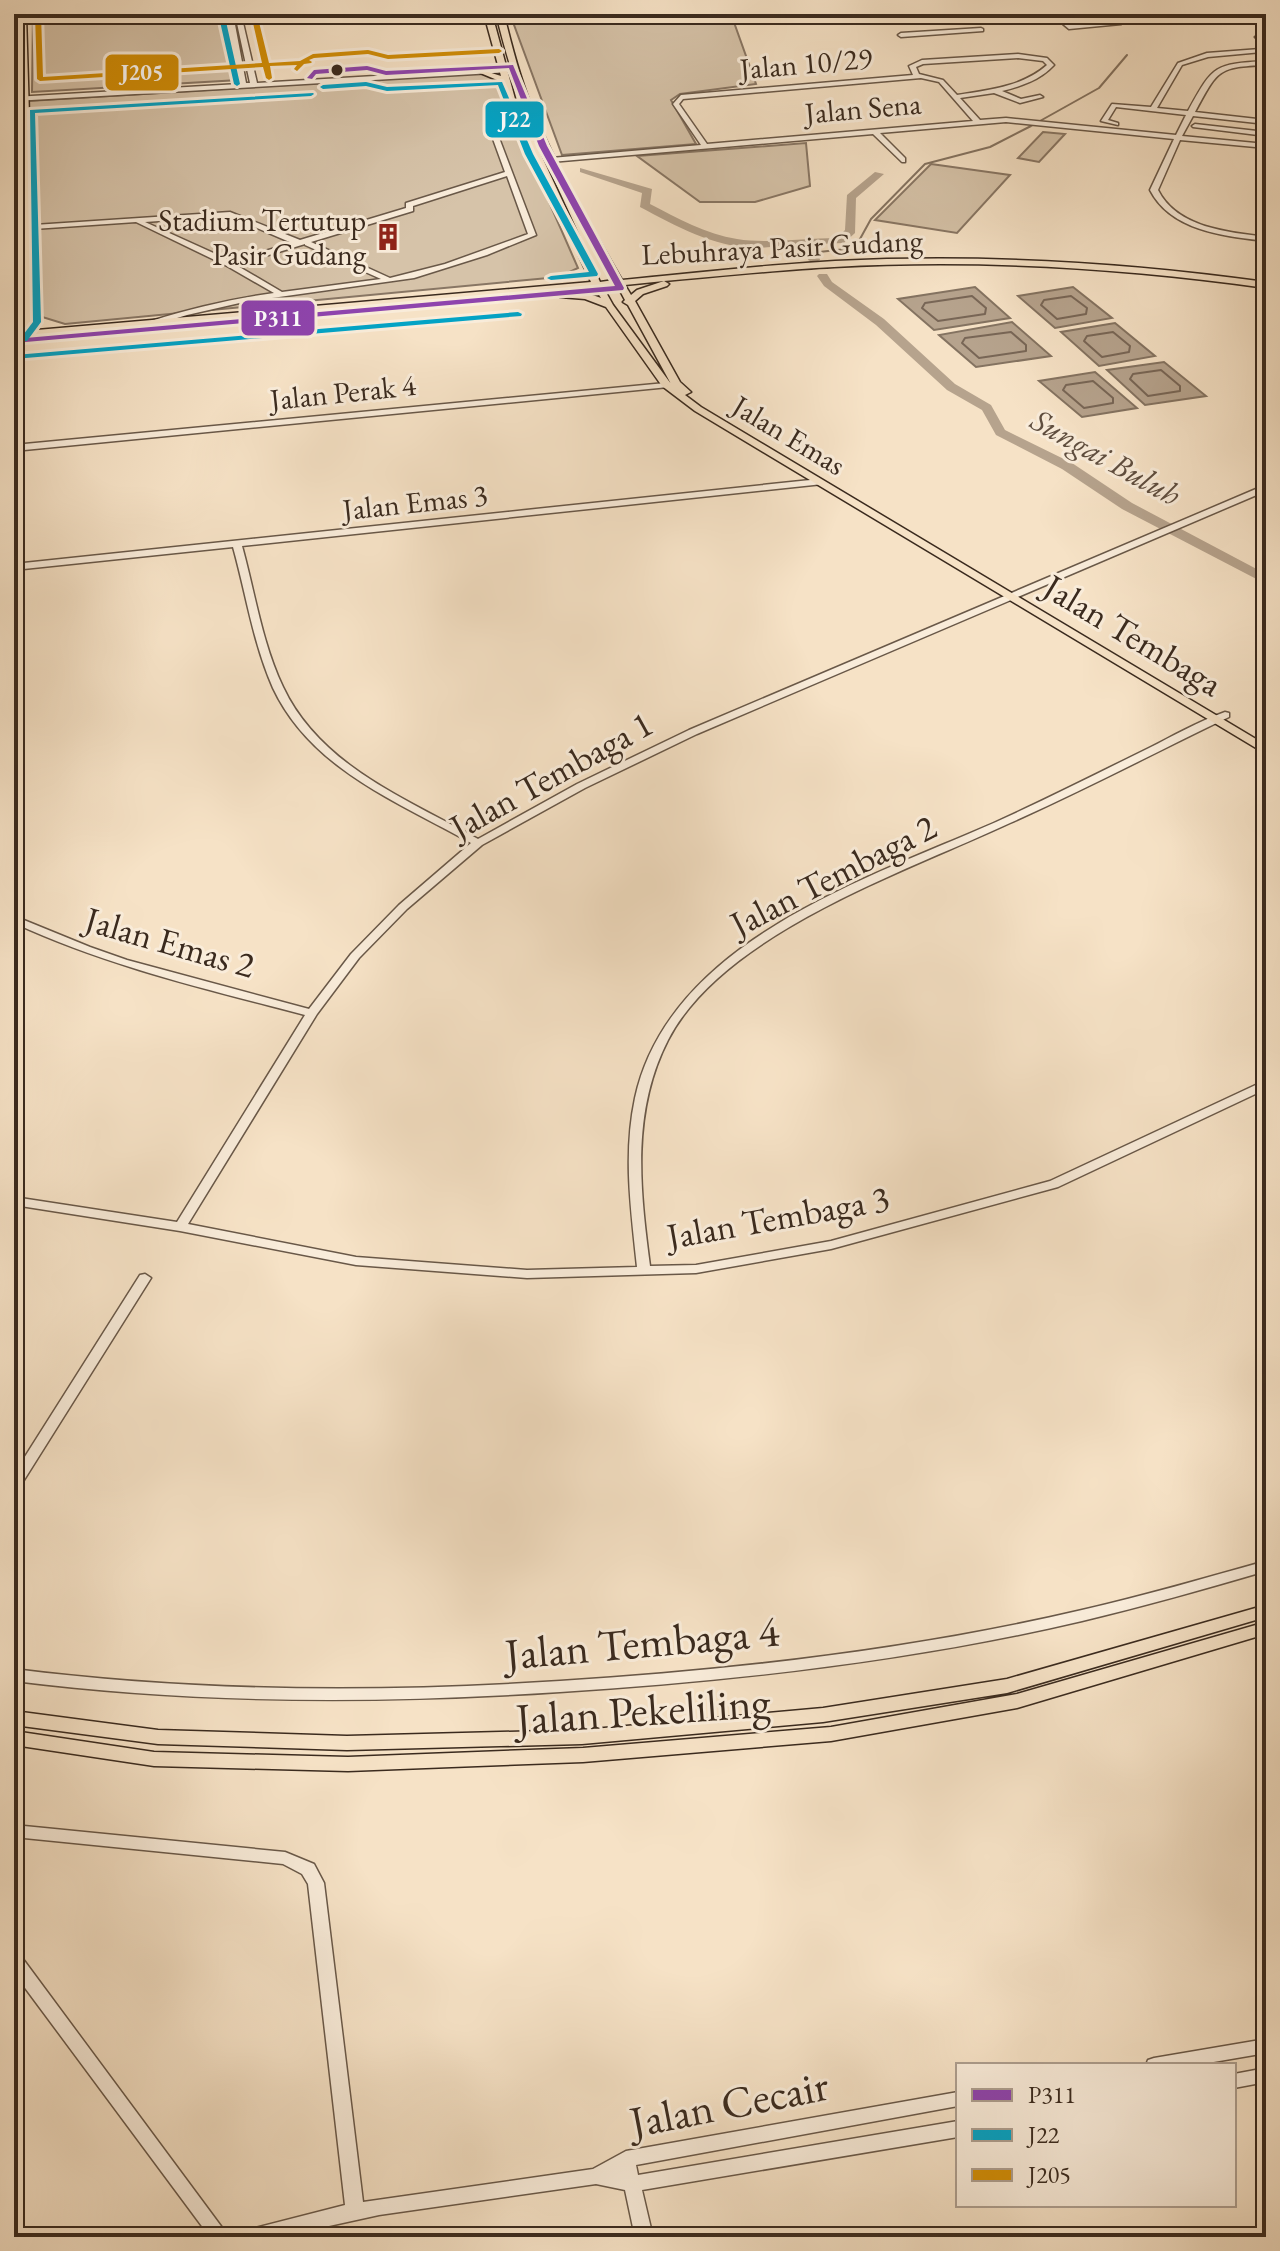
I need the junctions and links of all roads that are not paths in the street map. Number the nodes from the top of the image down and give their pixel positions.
1 (22, 14) edge
2 (230, 14) edge
3 (238, 14) edge
4 (488, 14) edge
5 (500, 14) edge
6 (1087, 14) edge
7 (1113, 14) edge
8 (1248, 14) edge
9 (968, 15) edge
10 (1055, 15) edge
11 (888, 17) edge
12 (1152, 21) dead end
13 (981, 30) junction
14 (901, 35) junction
15 (1266, 36) edge
16 (987, 37) dead end
17 (907, 42) dead end
18 (14, 48) edge
19 (1263, 49) edge
20 (1224, 53) junction
21 (1266, 63) edge
22 (1240, 65) junction
23 (512, 68) junction
24 (482, 72) joint
25 (502, 72) junction
26 (917, 76) junction
27 (254, 83) junction
28 (243, 84) junction
29 (994, 90) junction
30 (954, 97) junction
31 (1040, 97) dead end
32 (18, 98) edge
33 (511, 99) junction
34 (1153, 109) junction
35 (1191, 113) junction
36 (521, 120) junction
37 (490, 121) junction
38 (977, 121) junction
39 (1266, 122) edge
40 (1195, 126) dead end
41 (1167, 129) dead end
42 (874, 131) junction
43 (1266, 134) edge
44 (1180, 136) junction
45 (705, 146) junction
46 (1266, 146) edge
47 (535, 152) junction
48 (566, 159) joint
49 (902, 160) dead end
50 (553, 164) junction
51 (543, 169) junction
52 (510, 173) junction
53 (17, 185) edge
54 (139, 222) junction
55 (23, 225) edge
56 (1266, 239) edge
57 (297, 242) junction
58 (308, 243) junction
59 (230, 264) junction
60 (608, 265) junction
61 (587, 267) junction
62 (21, 277) edge
63 (388, 280) junction
64 (661, 281) junction
65 (618, 284) junction
66 (1266, 285) edge
67 (598, 286) junction
68 (549, 291) junction
69 (1266, 291) edge
70 (278, 292) junction
71 (628, 302) junction
72 (609, 305) junction
73 (30, 318) junction
74 (154, 323) junction
75 (66, 330) junction
76 (15, 335) edge
77 (670, 384) junction
78 (14, 448) edge
79 (820, 482) junction
80 (1266, 488) edge
81 (237, 544) junction
82 (14, 567) edge
83 (1016, 595) junction
84 (1221, 717) junction
85 (1266, 739) edge
86 (1266, 750) edge
87 (478, 843) junction
88 (14, 919) edge
89 (312, 1013) junction
90 (1266, 1085) edge
91 (14, 1201) edge
92 (180, 1227) junction
93 (644, 1270) junction
94 (145, 1278) dead end
95 (14, 1485) edge
96 (1266, 1566) edge
97 (1266, 1611) edge
98 (1266, 1628) edge
99 (14, 1675) edge
100 (14, 1718) edge
101 (14, 1738) edge
102 (14, 1831) edge
103 (14, 1960) edge
104 (1266, 2046) edge
105 (1166, 2063) edge
106 (1266, 2075) edge
107 (1236, 2081) edge
108 (956, 2099) edge
109 (956, 2129) edge
110 (626, 2159) junction
111 (596, 2176) junction
112 (631, 2184) junction
113 (355, 2212) junction
114 (220, 2237) edge
115 (251, 2237) edge
116 (644, 2237) edge

1 - 32 main road
2 - 28 street
3 - 27 street
4 - 25 main road, Jalan Emas
5 - 23 main road, Jalan Emas
6 - 10 street
7 - 10 street
8 - 12 street
9 - 11 street
9 - 13 street
11 - 14 street
13 - 14 street
13 - 16 street
14 - 17 street
15 - 19 street
18 - 32 main road
19 - 20 street
20 - 22 street
20 - 34 street
21 - 22 street
22 - 35 street
23 - 25 street
23 - 50 main road, Jalan Emas
24 - 25 main road
24 - 27 street
25 - 27 street
25 - 33 main road, Jalan Emas
26 - 29 street
26 - 30 street, Jalan 10/29
26 - 45 street, Jalan 10/29
27 - 28 street
28 - 32 street
29 - 30 street
29 - 31 street
30 - 38 street, Jalan 10/29
32 - 53 main road
33 - 36 main road, Jalan Emas
33 - 37 street
34 - 35 street
34 - 41 street
35 - 39 street
35 - 44 street
36 - 37 street
36 - 47 main road, Jalan Emas
37 - 52 street
38 - 42 street, Jalan Sena
38 - 44 street, Jalan Sena
40 - 43 street
42 - 45 street, Jalan Sena
42 - 49 street
44 - 46 street, Jalan Sena
44 - 56 street
45 - 48 street, Jalan Sena
47 - 50 main road
47 - 51 main road, Jalan Emas
48 - 50 main road
50 - 51 main road
50 - 60 main road, Jalan Emas
51 - 61 main road, Jalan Emas
52 - 58 street
52 - 63 street
53 - 55 main road
54 - 55 street
54 - 55 street
54 - 57 street
54 - 59 street
55 - 62 main road
57 - 58 street
57 - 59 street
58 - 63 street
59 - 70 street
60 - 64 main road
60 - 65 main road, Jalan Emas
61 - 67 main road, Jalan Emas
61 - 68 main road
62 - 73 main road
62 - 76 main road
63 - 70 street
64 - 65 main road, Lebuhraya Pasir Gudang
64 - 66 main road, Lebuhraya Pasir Gudang
64 - 69 main road, Lebuhraya Pasir Gudang
64 - 71 main road
65 - 67 main road, Lebuhraya Pasir Gudang
65 - 71 main road, Jalan Emas
67 - 68 main road, Lebuhraya Pasir Gudang
67 - 72 main road, Jalan Emas
68 - 72 main road
68 - 74 main road, Lebuhraya Pasir Gudang
68 - 76 main road, Lebuhraya Pasir Gudang
70 - 74 street
71 - 77 main road, Jalan Emas
72 - 77 main road, Jalan Emas
73 - 75 main road
73 - 76 main road
74 - 75 main road, Lebuhraya Pasir Gudang
75 - 76 main road, Lebuhraya Pasir Gudang
77 - 78 street, Jalan Perak 4
77 - 79 main road, Jalan Emas
77 - 83 main road, Jalan Emas
79 - 81 street, Jalan Emas 3
79 - 83 main road, Jalan Emas
80 - 83 street, Jalan Tembaga 1
81 - 82 street, Jalan Emas 3
81 - 87 street
83 - 84 main road, Jalan Tembaga
83 - 87 street, Jalan Tembaga 1
84 - 85 main road, Jalan Tembaga
84 - 86 main road, Jalan Tembaga
84 - 93 street, Jalan Tembaga 2
87 - 89 street, Jalan Tembaga 1
88 - 89 street, Jalan Emas 2
89 - 92 street, Jalan Tembaga 1
90 - 93 street, Jalan Tembaga 3
91 - 92 street, Jalan Tembaga 3
92 - 93 street, Jalan Tembaga 3
94 - 95 street
96 - 99 street, Jalan Tembaga 4
97 - 100 main road, Jalan Pekeliling
98 - 101 main road, Jalan Pekeliling
102 - 113 street
103 - 114 street
104 - 105 street
106 - 107 street
108 - 110 street, Jalan Cecair
109 - 112 street, Jalan Cecair
110 - 111 street, Jalan Cecair
110 - 112 street
111 - 112 street, Jalan Cecair
111 - 113 street
112 - 116 street
113 - 115 street

